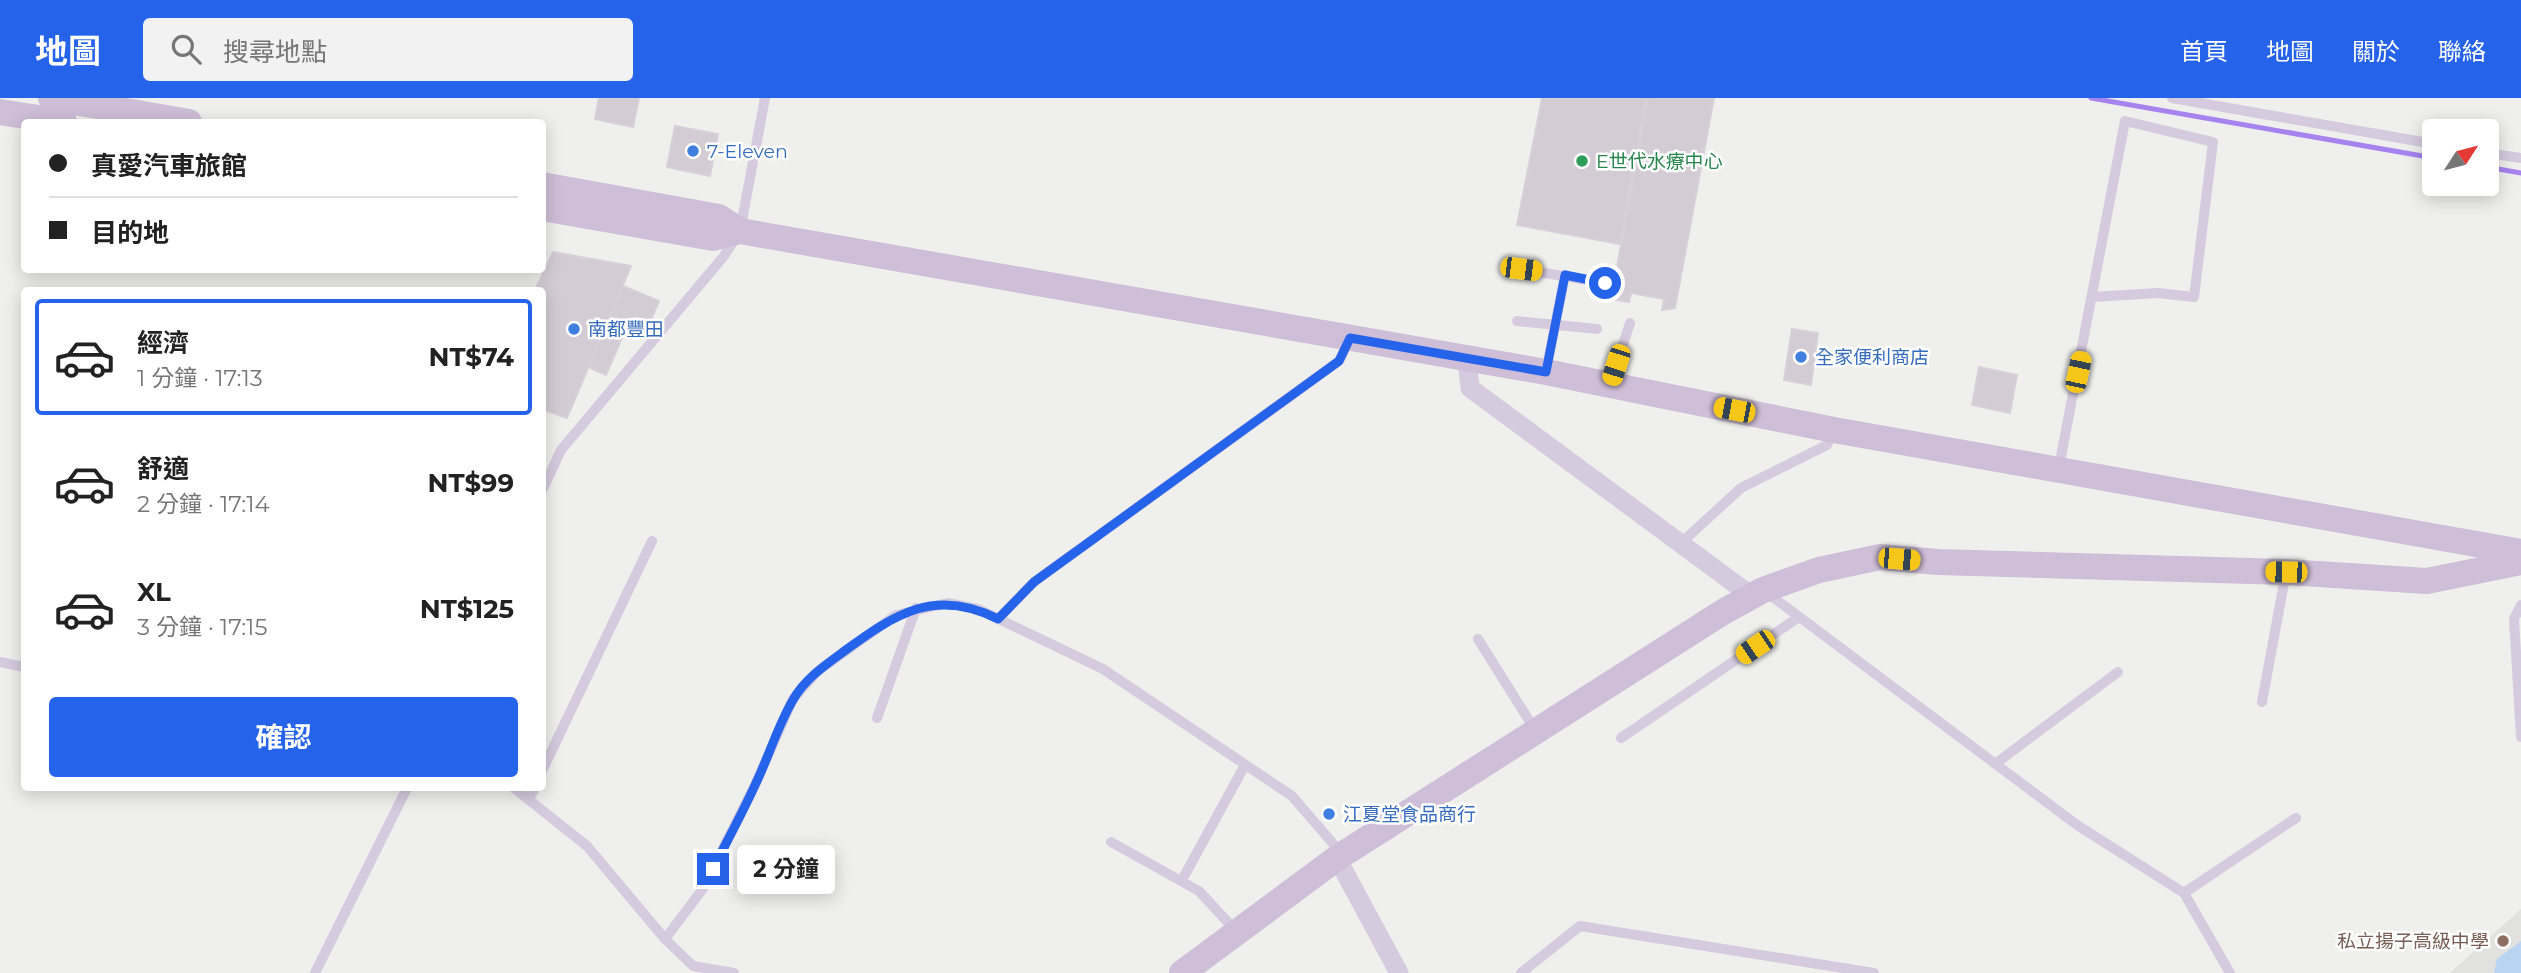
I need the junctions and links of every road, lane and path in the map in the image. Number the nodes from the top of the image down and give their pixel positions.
1 (765, 98) edge
2 (2172, 98) edge
3 (42, 117) edge
4 (6, 118) edge
5 (101, 119) edge
6 (2422, 142) edge
7 (2499, 155) edge
8 (2521, 159) edge
9 (546, 186) edge
10 (546, 209) edge
11 (740, 232) junction
12 (1521, 269) dead end
13 (1565, 275) junction
14 (1605, 283) dead end
15 (2093, 297) junction
16 (1517, 321) dead end
17 (1556, 323) junction
18 (1630, 323) dead end
19 (1597, 328) dead end
20 (1350, 338) junction
21 (1467, 360) junction
22 (1546, 372) junction
23 (1609, 386) junction
24 (1834, 430) junction
25 (2059, 471) junction
26 (546, 482) edge
27 (652, 541) dead end
28 (1681, 543) junction
29 (2521, 552) edge
30 (2521, 562) edge
31 (2286, 572) junction
32 (1758, 594) junction
33 (2521, 605) edge
34 (916, 608) junction
35 (1799, 617) junction
36 (998, 619) junction
37 (1478, 639) dead end
38 (0, 662) edge
39 (21, 666) edge
40 (2118, 672) dead end
41 (2262, 702) dead end
42 (877, 718) dead end
43 (1536, 732) junction
44 (2521, 737) edge
45 (1622, 738) dead end
46 (546, 763) edge
47 (1995, 764) junction
48 (1245, 765) junction
49 (406, 791) edge
50 (518, 791) edge
51 (533, 791) edge
52 (529, 799) junction
53 (2296, 818) dead end
54 (1111, 842) dead end
55 (1340, 857) junction
56 (1182, 880) junction
57 (2184, 893) junction
58 (1237, 932) junction
59 (664, 939) junction
60 (691, 969) edge
61 (315, 973) edge
62 (734, 973) edge
63 (1182, 973) edge
64 (1399, 973) edge
65 (1521, 973) edge
66 (1874, 973) edge
67 (2230, 973) edge

1 - 11 lane
2 - 6 lane
3 - 4 main road
3 - 5 main road
7 - 8 lane
9 - 11 main road
10 - 11 main road
11 - 20 main road
11 - 26 lane
12 - 13 lane
13 - 14 lane
13 - 17 lane
15 - 15 lane
15 - 25 lane
16 - 17 lane
17 - 19 lane
17 - 22 lane
18 - 23 lane
20 - 21 main road
20 - 36 lane
21 - 22 main road
21 - 28 street
22 - 23 main road
23 - 24 main road
24 - 25 main road
24 - 28 lane
25 - 29 main road
27 - 46 lane
28 - 32 street
30 - 31 main road
31 - 32 main road
31 - 41 lane
32 - 35 lane
32 - 43 main road
33 - 44 lane
34 - 36 lane
34 - 42 lane
34 - 59 lane
35 - 45 lane
35 - 47 lane
36 - 48 lane
37 - 43 lane
38 - 39 lane
40 - 47 lane
43 - 55 main road
47 - 57 lane
48 - 55 lane
48 - 56 lane
49 - 61 lane
50 - 52 lane
51 - 52 lane
52 - 59 lane
53 - 57 lane
54 - 56 lane
55 - 58 main road
55 - 64 street
56 - 58 lane
57 - 67 lane
58 - 63 main road
59 - 60 lane
60 - 62 lane
65 - 66 lane

